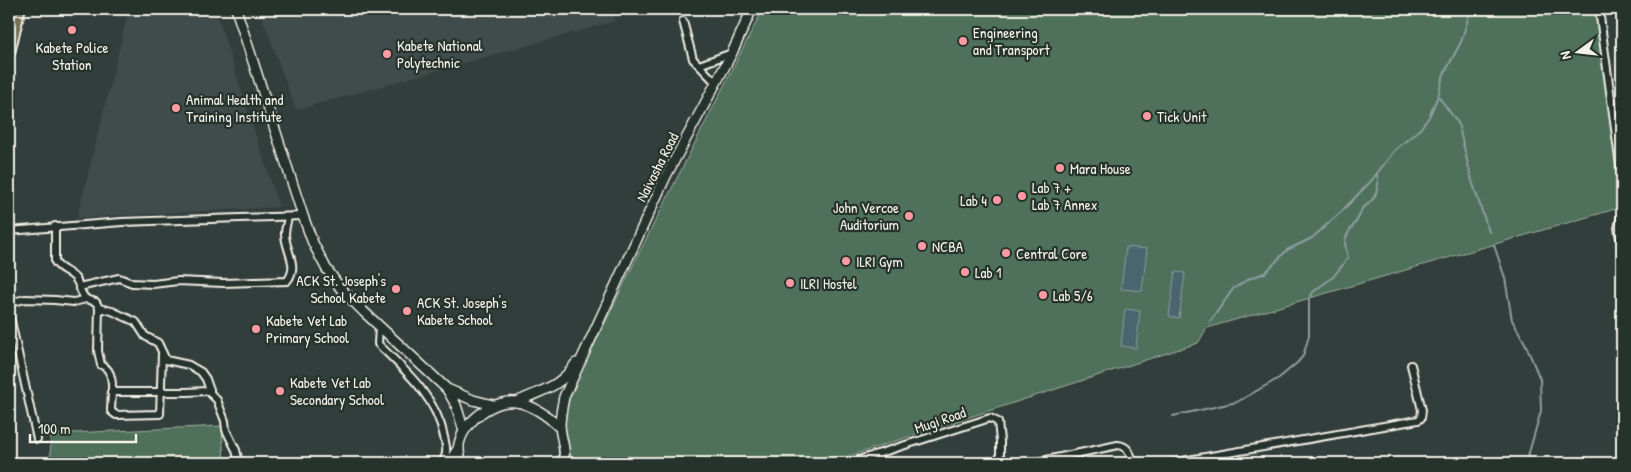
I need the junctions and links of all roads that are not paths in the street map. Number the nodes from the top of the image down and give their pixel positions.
1 (19, 9) edge
2 (236, 9) edge
3 (752, 9) edge
4 (1599, 9) edge
5 (683, 21) dead end
6 (9, 51) edge
7 (732, 53) junction
8 (699, 65) junction
9 (716, 83) junction
10 (1622, 181) edge
11 (1622, 214) edge
12 (303, 216) junction
13 (288, 218) junction
14 (54, 226) junction
15 (9, 231) edge
16 (1622, 247) edge
17 (79, 287) junction
18 (86, 299) junction
19 (9, 303) edge
20 (99, 308) junction
21 (9, 312) edge
22 (379, 326) junction
23 (591, 340) junction
24 (162, 354) junction
25 (1411, 365) dead end
26 (447, 388) junction
27 (210, 389) junction
28 (111, 392) junction
29 (160, 392) junction
30 (517, 402) junction
31 (493, 405) junction
32 (560, 427) junction
33 (464, 431) junction
34 (37, 439) dead end
35 (459, 447) junction
36 (877, 454) junction
37 (239, 463) edge
38 (442, 463) edge
39 (449, 463) edge
40 (462, 463) edge
41 (563, 463) edge
42 (850, 463) edge
43 (881, 463) edge
44 (1000, 463) edge
45 (1032, 463) edge
46 (1134, 463) edge
47 (1171, 463) edge

1 - 6 highway
2 - 12 main road
3 - 7 main road, Naivasha Road
4 - 10 street
5 - 8 street
7 - 8 street
7 - 9 main road, Naivasha Road
8 - 9 street
9 - 23 main road, Naivasha Road
11 - 16 street
12 - 13 street
12 - 22 main road
13 - 14 street
13 - 17 street
14 - 15 street
14 - 17 street
17 - 18 street
18 - 19 street
18 - 20 street
20 - 24 street
20 - 28 street
21 - 34 street
22 - 26 main road
22 - 38 street
23 - 30 main road, Naivasha Road
23 - 32 main road, Naivasha Road
24 - 27 street
24 - 29 street
25 - 47 street
26 - 31 main road
26 - 33 main road
27 - 29 street
27 - 37 street
28 - 29 street
28 - 29 street
30 - 31 main road
30 - 32 main road
31 - 33 main road
32 - 41 main road, Naivasha Road
33 - 35 main road
35 - 39 main road
35 - 40 main road
36 - 42 street, Mugi Road
36 - 43 street
36 - 44 street, Mugi Road
45 - 46 street

